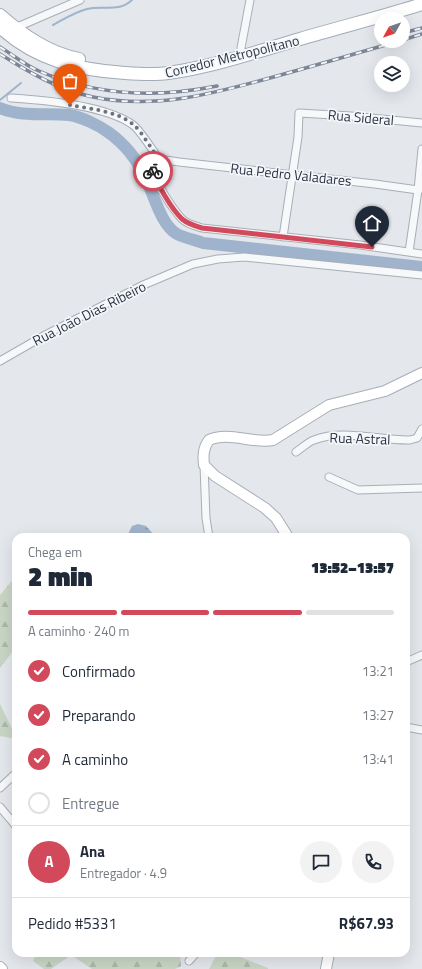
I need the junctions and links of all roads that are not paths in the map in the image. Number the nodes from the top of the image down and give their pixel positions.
1 (80, 0) edge
2 (250, 0) edge
3 (420, 0) edge
4 (422, 4) edge
5 (0, 15) edge
6 (0, 22) edge
7 (0, 27) edge
8 (15, 28) junction
9 (241, 48) junction
10 (11, 98) dead end
11 (422, 123) edge
12 (422, 149) edge
13 (159, 159) junction
14 (293, 175) junction
15 (420, 189) edge
16 (283, 237) junction
17 (409, 252) junction
18 (422, 254) edge
19 (422, 275) edge
20 (0, 361) edge
21 (422, 373) edge
22 (422, 429) edge
23 (296, 452) dead end
24 (204, 465) junction
25 (329, 477) dead end
26 (422, 488) edge
27 (209, 533) edge
28 (285, 533) edge
29 (422, 655) edge
30 (410, 660) edge
31 (410, 728) edge
32 (422, 730) edge
33 (12, 776) edge
34 (0, 788) edge
35 (0, 807) edge
36 (12, 821) edge
37 (192, 957) edge
38 (328, 957) edge
39 (189, 961) dead end
40 (0, 967) edge
41 (2, 969) edge
42 (326, 969) edge

1 - 8 street
2 - 9 street
3 - 9 main road
4 - 7 main road, Corredor Metropolitano
5 - 8 main road
6 - 8 main road
8 - 9 main road
10 - 13 street
11 - 14 street, Rua Sideral
12 - 15 street
13 - 14 street, Rua Pedro Valadares
13 - 16 street
14 - 15 street, Rua Pedro Valadares
14 - 16 street
15 - 17 street
16 - 17 street
17 - 18 street
19 - 20 street, Rua João Dias Ribeiro
21 - 24 main road
22 - 23 street, Rua Astral
24 - 27 street
24 - 28 main road
25 - 26 street
29 - 30 street
31 - 32 street
33 - 34 street
35 - 36 street
37 - 39 street
38 - 42 main road
40 - 41 main road

